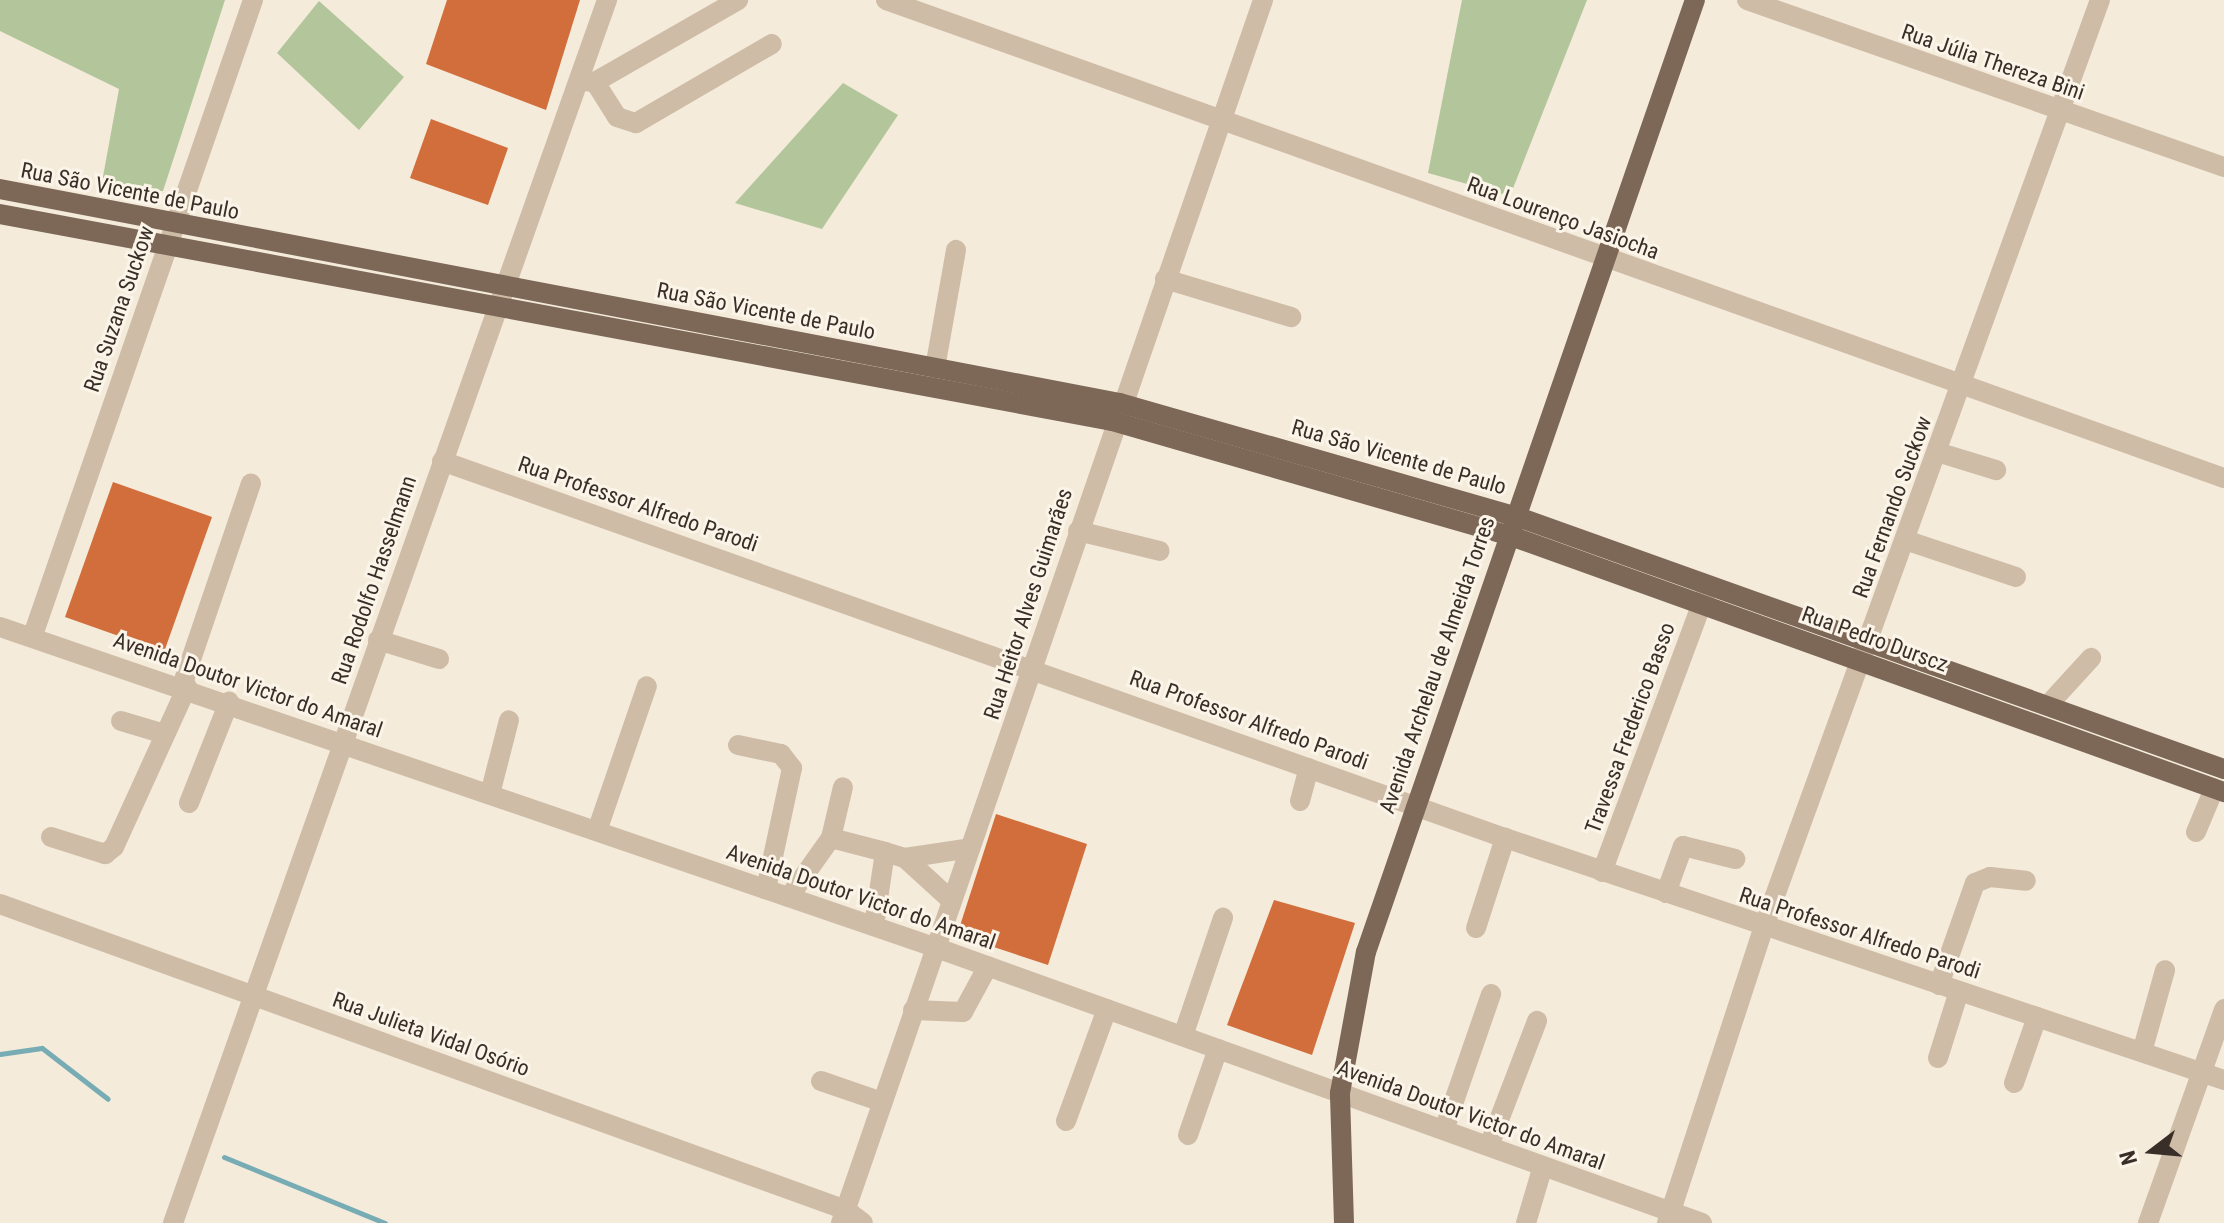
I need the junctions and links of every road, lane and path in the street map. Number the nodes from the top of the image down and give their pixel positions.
1 (253, 0) edge
2 (607, 0) edge
3 (738, 0) edge
4 (886, 0) edge
5 (1263, 0) edge
6 (1695, 0) edge
7 (1747, 0) edge
8 (2100, 0) edge
9 (772, 44) dead end
10 (586, 81) junction
11 (2060, 111) junction
12 (1222, 119) junction
13 (2224, 167) edge
14 (0, 189) edge
15 (99, 209) junction
16 (0, 214) edge
17 (174, 225) junction
18 (94, 233) junction
19 (165, 248) junction
20 (956, 250) dead end
21 (1604, 258) junction
22 (1165, 279) junction
23 (503, 285) junction
24 (496, 306) junction
25 (1291, 317) dead end
26 (935, 368) junction
27 (1959, 388) junction
28 (1116, 412) junction
29 (1937, 452) junction
30 (442, 461) junction
31 (1996, 470) dead end
32 (2224, 478) edge
33 (251, 483) dead end
34 (1512, 525) junction
35 (1078, 531) junction
36 (1905, 540) junction
37 (1160, 551) dead end
38 (2016, 577) dead end
39 (1706, 593) junction
40 (0, 627) edge
41 (33, 635) junction
42 (378, 640) junction
43 (1865, 652) junction
44 (2091, 658) dead end
45 (439, 659) dead end
46 (1035, 668) junction
47 (184, 686) junction
48 (647, 686) dead end
49 (229, 702) junction
50 (2048, 705) junction
51 (509, 720) dead end
52 (121, 721) dead end
53 (165, 734) junction
54 (343, 743) junction
55 (738, 745) dead end
56 (1309, 768) junction
57 (2224, 769) edge
58 (843, 787) dead end
59 (2219, 791) edge
60 (490, 794) junction
61 (1300, 801) dead end
62 (189, 803) dead end
63 (1413, 806) junction
64 (597, 831) junction
65 (2196, 832) dead end
66 (51, 837) dead end
67 (831, 838) junction
68 (1505, 838) junction
69 (970, 848) junction
70 (895, 855) junction
71 (1735, 859) dead end
72 (1602, 872) junction
73 (2026, 881) dead end
74 (766, 889) junction
75 (1666, 893) junction
76 (789, 897) junction
77 (951, 900) junction
78 (0, 904) edge
79 (1223, 918) dead end
80 (874, 926) junction
81 (1764, 926) junction
82 (1476, 928) dead end
83 (934, 947) junction
84 (988, 966) junction
85 (2165, 970) dead end
86 (1949, 988) junction
87 (1491, 994) dead end
88 (255, 996) junction
89 (1107, 1009) junction
90 (2224, 1009) edge
91 (913, 1010) junction
92 (2037, 1017) junction
93 (1537, 1021) dead end
94 (1183, 1036) junction
95 (1218, 1049) junction
96 (2142, 1052) junction
97 (1938, 1058) dead end
98 (2202, 1072) junction
99 (2224, 1080) edge
100 (821, 1081) dead end
101 (2014, 1083) dead end
102 (1340, 1093) junction
103 (882, 1102) junction
104 (1066, 1121) dead end
105 (1444, 1130) junction
106 (1188, 1135) dead end
107 (1489, 1146) junction
108 (1543, 1166) junction
109 (844, 1217) edge
110 (1668, 1217) edge
111 (173, 1223) edge
112 (863, 1223) edge
113 (1344, 1223) edge
114 (1526, 1223) edge
115 (1702, 1223) edge
116 (2148, 1223) edge

1 - 17 street, Rua Suzana Suckow
2 - 10 street, Rua Rodolfo Hasselmann
3 - 10 street
4 - 12 street, Rua Lourenço Jasiocha
5 - 12 street, Rua Heitor Alves Guimarães
6 - 21 main road, Avenida Archelau de Almeida Torres
7 - 11 street, Rua Júlia Thereza Bini
8 - 11 street, Rua Fernando Suckow
9 - 10 street
10 - 23 street, Rua Rodolfo Hasselmann
11 - 13 street, Rua Júlia Thereza Bini
11 - 27 street, Rua Fernando Suckow
12 - 21 street, Rua Lourenço Jasiocha
12 - 22 street, Rua Heitor Alves Guimarães
14 - 15 main road, Rua São Vicente de Paulo
15 - 17 main road, Rua São Vicente de Paulo
15 - 18 main road
16 - 18 main road, Rua São Vicente de Paulo
17 - 19 street, Rua Suzana Suckow
17 - 23 main road, Rua São Vicente de Paulo
18 - 19 main road, Rua São Vicente de Paulo
19 - 24 main road, Rua São Vicente de Paulo
19 - 41 street, Rua Suzana Suckow
20 - 26 street
21 - 27 street, Rua Lourenço Jasiocha
21 - 34 main road, Avenida Archelau de Almeida Torres
22 - 25 street
22 - 28 street, Rua Heitor Alves Guimarães
23 - 24 street, Rua Rodolfo Hasselmann
23 - 26 main road, Rua São Vicente de Paulo
24 - 28 main road, Rua São Vicente de Paulo
24 - 30 street, Rua Rodolfo Hasselmann
26 - 28 main road, Rua São Vicente de Paulo
27 - 29 street, Rua Fernando Suckow
27 - 32 street, Rua Lourenço Jasiocha
28 - 34 main road, Rua São Vicente de Paulo
28 - 35 street, Rua Heitor Alves Guimarães
29 - 31 street
29 - 36 street, Rua Fernando Suckow
30 - 42 street, Rua Rodolfo Hasselmann
30 - 46 street, Rua Professor Alfredo Parodi
33 - 47 street
34 - 39 main road, Rua Pedro Durscz
34 - 63 main road, Avenida Archelau de Almeida Torres
35 - 37 street
35 - 46 street, Rua Heitor Alves Guimarães
36 - 38 street
36 - 43 street, Rua Fernando Suckow
39 - 43 main road, Rua Pedro Durscz
39 - 72 street, Travessa Frederico Basso
40 - 41 street, Avenida Doutor Victor do Amaral
41 - 47 street, Avenida Doutor Victor do Amaral
42 - 45 street
42 - 54 street, Rua Rodolfo Hasselmann
43 - 50 main road, Rua Pedro Durscz
43 - 59 main road, Rua Pedro Durscz
43 - 81 street, Rua Fernando Suckow
44 - 50 street
46 - 56 street, Rua Professor Alfredo Parodi
46 - 69 street, Rua Heitor Alves Guimarães
47 - 49 street, Avenida Doutor Victor do Amaral
47 - 53 street
48 - 64 street
49 - 54 street, Avenida Doutor Victor do Amaral
49 - 62 street
50 - 57 main road, Rua Pedro Durscz
51 - 60 street
52 - 53 street
53 - 66 street
54 - 60 street, Avenida Doutor Victor do Amaral
54 - 88 street, Rua Rodolfo Hasselmann
55 - 74 street
56 - 61 street
56 - 63 street, Rua Professor Alfredo Parodi
58 - 67 street
59 - 65 street
60 - 64 street, Avenida Doutor Victor do Amaral
63 - 68 street, Rua Professor Alfredo Parodi
63 - 102 main road, Avenida Archelau de Almeida Torres
64 - 74 street, Avenida Doutor Victor do Amaral
67 - 70 street
67 - 76 street
68 - 72 street, Rua Professor Alfredo Parodi
68 - 82 street
69 - 70 street
69 - 77 street, Rua Heitor Alves Guimarães
70 - 77 street
70 - 80 street
71 - 75 street
72 - 75 street, Rua Professor Alfredo Parodi
73 - 86 street
74 - 76 street, Avenida Doutor Victor do Amaral
75 - 81 street, Rua Professor Alfredo Parodi
76 - 80 street, Avenida Doutor Victor do Amaral
77 - 83 street, Rua Heitor Alves Guimarães
78 - 88 street, Rua Julieta Vidal Osório
79 - 94 street
80 - 83 street, Avenida Doutor Victor do Amaral
81 - 86 street, Rua Professor Alfredo Parodi
81 - 110 street, Rua Fernando Suckow
83 - 84 street, Avenida Doutor Victor do Amaral
83 - 91 street, Rua Heitor Alves Guimarães
84 - 89 street, Avenida Doutor Victor do Amaral
84 - 91 street
85 - 96 street
86 - 92 street, Rua Professor Alfredo Parodi
86 - 97 street
87 - 105 street
88 - 109 street, Rua Julieta Vidal Osório
88 - 111 street, Rua Rodolfo Hasselmann
89 - 94 street, Avenida Doutor Victor do Amaral
89 - 104 street
90 - 98 street
91 - 103 street, Rua Heitor Alves Guimarães
92 - 96 street, Rua Professor Alfredo Parodi
92 - 101 street
93 - 107 street
94 - 95 street, Avenida Doutor Victor do Amaral
95 - 102 street, Avenida Doutor Victor do Amaral
95 - 106 street
96 - 98 street, Rua Professor Alfredo Parodi
98 - 99 street, Rua Professor Alfredo Parodi
98 - 116 street
100 - 103 street
102 - 105 street, Avenida Doutor Victor do Amaral
102 - 113 main road, Avenida Archelau de Almeida Torres
103 - 109 street, Rua Heitor Alves Guimarães
105 - 107 street, Avenida Doutor Victor do Amaral
107 - 108 street, Avenida Doutor Victor do Amaral
108 - 110 street, Avenida Doutor Victor do Amaral
108 - 114 street
109 - 112 street, Rua Julieta Vidal Osório
110 - 115 street, Avenida Doutor Victor do Amaral

